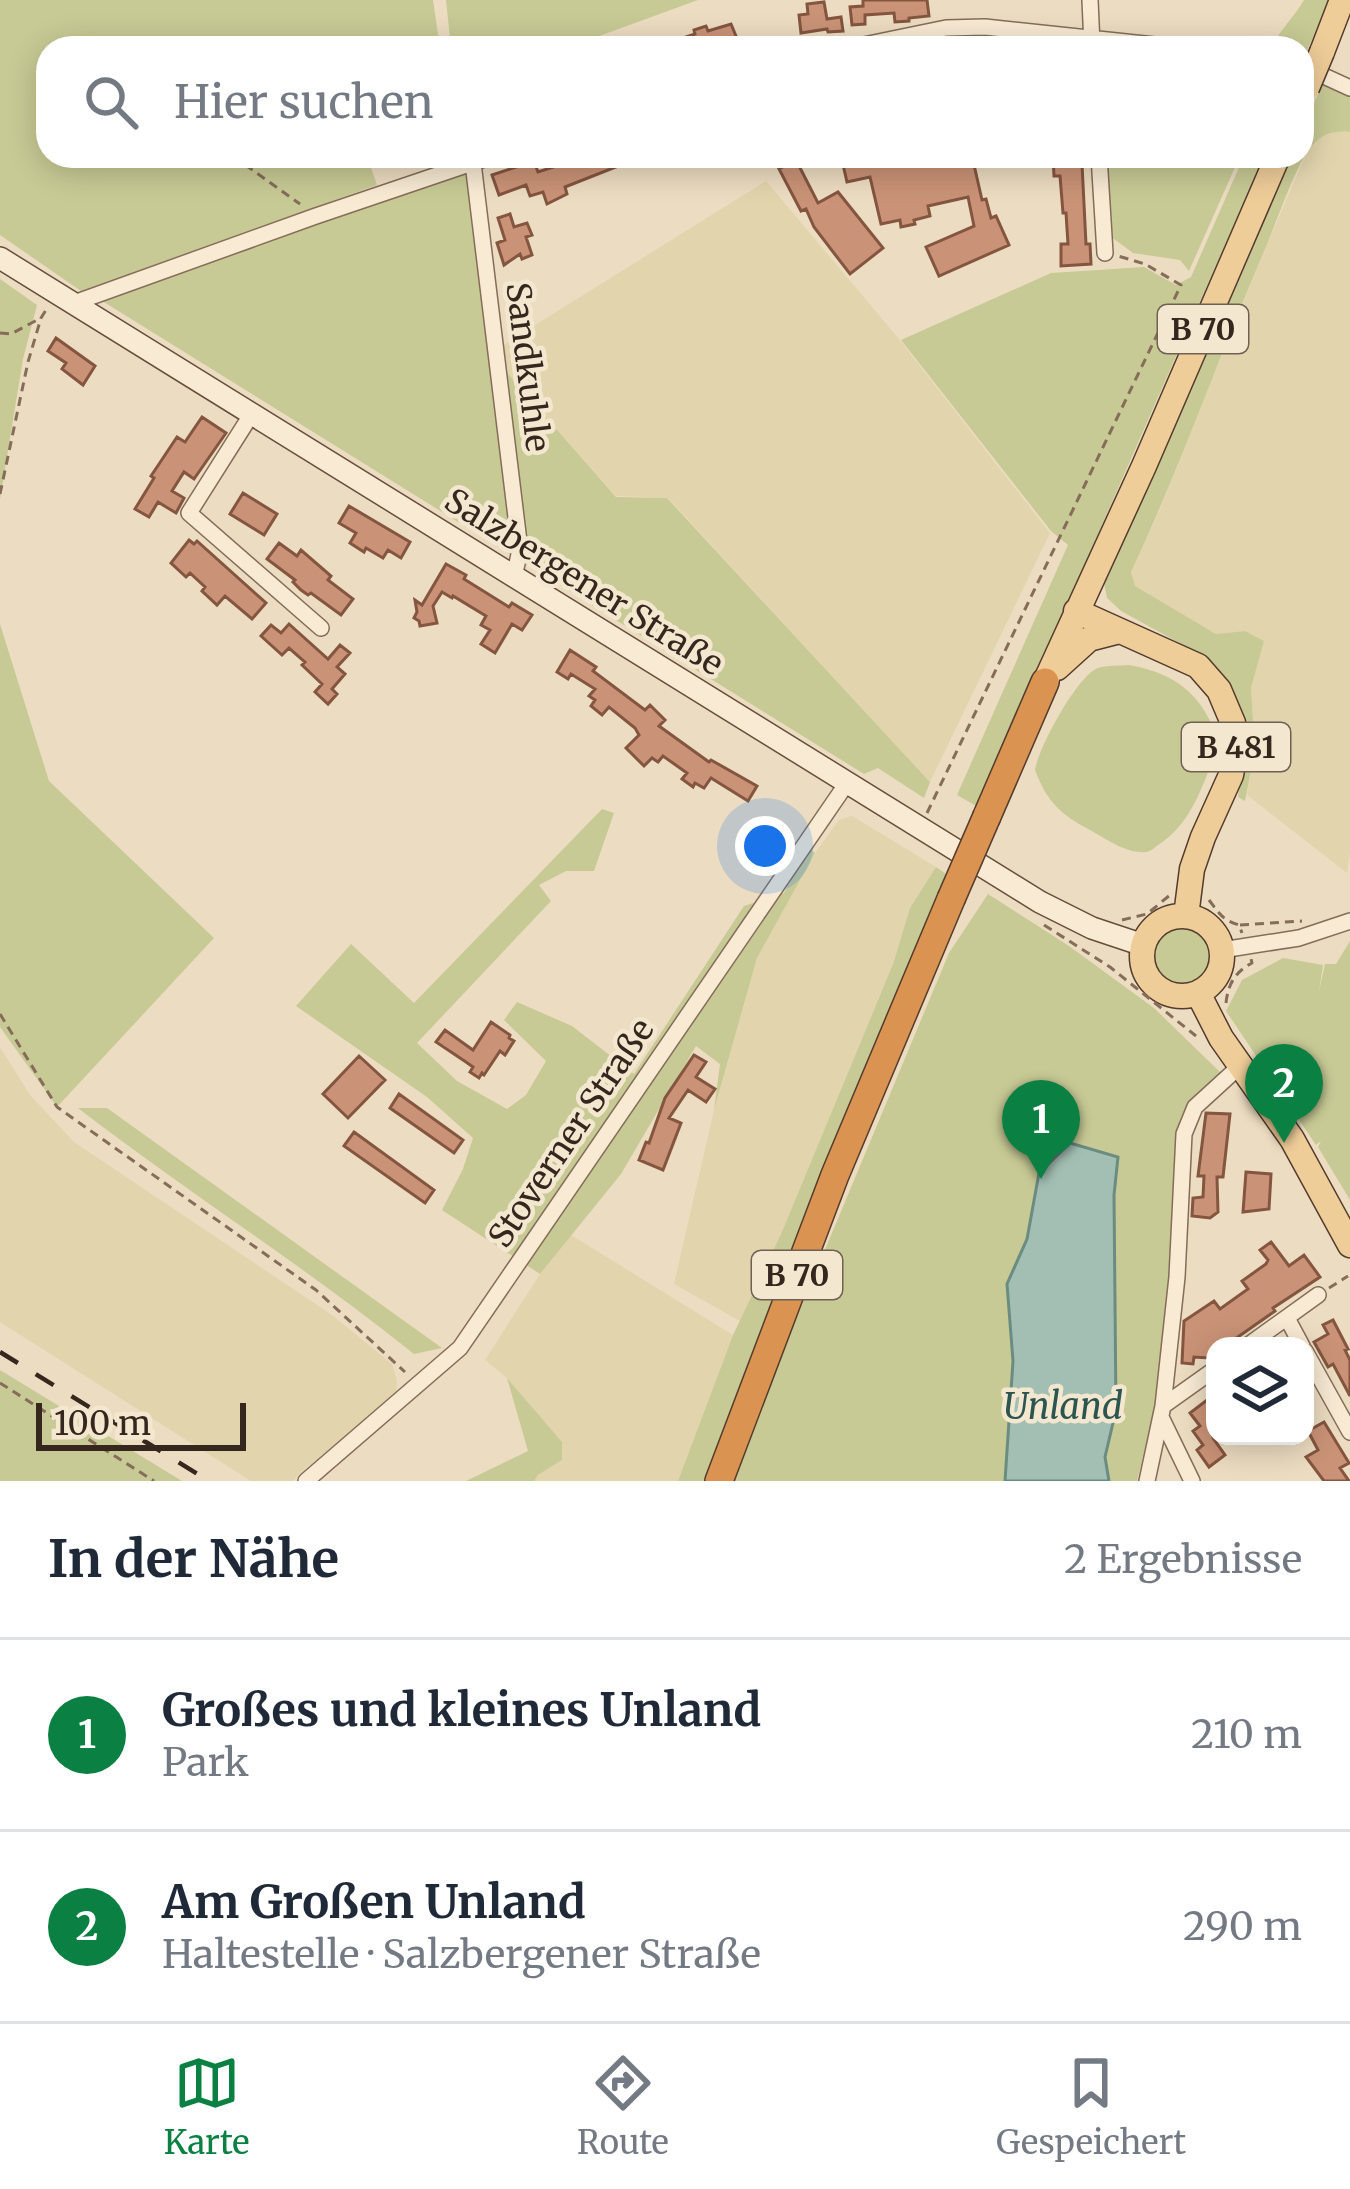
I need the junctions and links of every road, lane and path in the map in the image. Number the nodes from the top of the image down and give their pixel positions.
1 (1090, 0) edge
2 (1342, 0) edge
3 (907, 36) edge
4 (1045, 36) edge
5 (1092, 36) edge
6 (1314, 63) edge
7 (1314, 79) edge
8 (1350, 88) edge
9 (250, 168) edge
10 (461, 168) edge
11 (473, 168) edge
12 (1100, 168) edge
13 (1273, 168) edge
14 (316, 216) junction
15 (1105, 253) joint
16 (0, 258) edge
17 (66, 298) junction
18 (40, 318) junction
19 (0, 333) edge
20 (250, 415) junction
21 (0, 494) edge
22 (514, 577) junction
23 (1076, 611) junction
24 (321, 628) dead end
25 (1120, 631) junction
26 (1045, 682) junction
27 (847, 783) junction
28 (919, 808) dead end
29 (1187, 906) junction
30 (1118, 920) dead end
31 (1309, 920) dead end
32 (1350, 921) edge
33 (1239, 925) junction
34 (1143, 945) junction
35 (1234, 948) junction
36 (1198, 993) junction
37 (0, 1015) edge
38 (1231, 1017) dead end
39 (1241, 1065) junction
40 (1350, 1245) edge
41 (1348, 1276) edge
42 (1318, 1295) joint
43 (1287, 1318) junction
44 (1260, 1337) edge
45 (1298, 1337) edge
46 (1314, 1366) edge
47 (1206, 1376) edge
48 (0, 1383) edge
49 (420, 1386) junction
50 (1162, 1411) junction
51 (1350, 1432) edge
52 (154, 1481) edge
53 (306, 1481) edge
54 (718, 1481) edge
55 (1147, 1481) edge
56 (1192, 1481) edge

1 - 5 street
2 - 6 main road
3 - 4 street
7 - 8 street
9 - 14 path
10 - 14 street
11 - 22 street, Sandkuhle
12 - 15 street
13 - 23 main road, B 70
14 - 17 street
15 - 28 path
16 - 17 main road, Salzbergener Straße
17 - 18 path
17 - 20 main road, Salzbergener Straße
18 - 19 path
18 - 21 path
20 - 22 main road, Salzbergener Straße
20 - 24 street
22 - 27 main road, Salzbergener Straße
23 - 25 main road, B 481
23 - 26 main road, B 70
25 - 26 main road, B 70
25 - 29 main road, B 481
26 - 54 highway, B 70, bridge
27 - 34 main road, Salzbergener Straße
27 - 49 street, Stoverner Straße
29 - 30 path
29 - 33 path
29 - 34 main road
29 - 35 main road
31 - 33 path
32 - 35 street
33 - 35 path
34 - 36 main road
35 - 36 main road
35 - 38 path
36 - 39 main road
37 - 49 path
39 - 40 main road
39 - 50 street
41 - 42 path
42 - 43 street
43 - 44 street
43 - 45 street
46 - 51 street
47 - 50 street
48 - 52 path
49 - 53 street, Stoverner Straße
50 - 55 street
50 - 56 street

